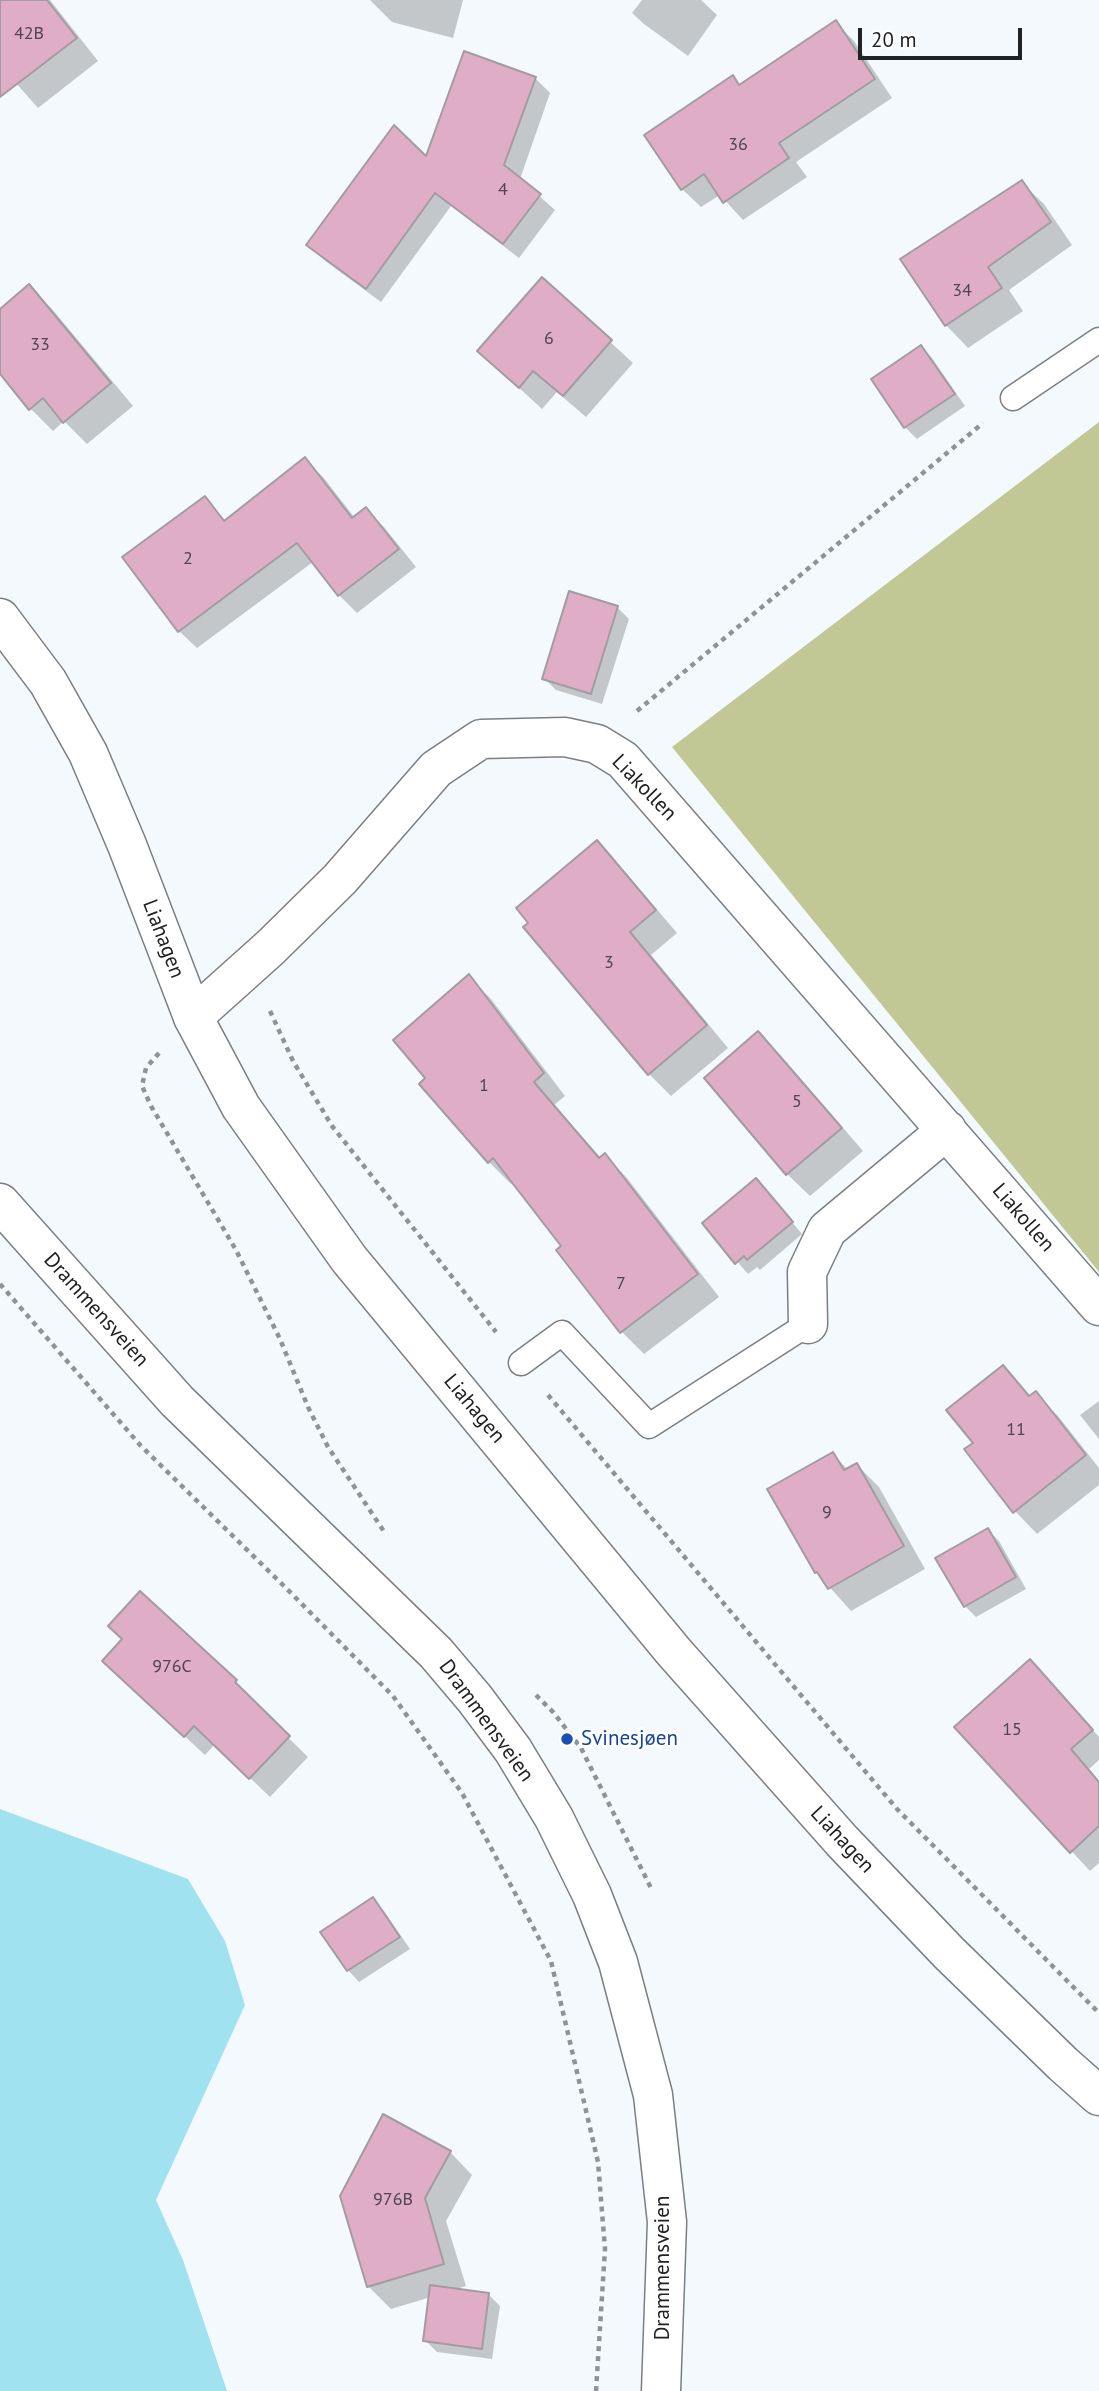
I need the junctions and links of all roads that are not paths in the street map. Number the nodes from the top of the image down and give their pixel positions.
1 (1099, 340) edge
2 (1013, 398) road end
3 (0, 618) edge
4 (193, 1017) junction
5 (947, 1130) junction
6 (0, 1203) edge
7 (1099, 1306) edge
8 (808, 1324) joint
9 (521, 1363) road end
10 (1099, 2096) edge
11 (661, 2391) edge

1 - 2 lane
3 - 4 main road, Liahagen
4 - 5 main road, Liakollen
4 - 10 main road, Liahagen
5 - 7 main road, Liakollen
5 - 8 main road
6 - 11 main road, Drammensveien
8 - 9 lane

